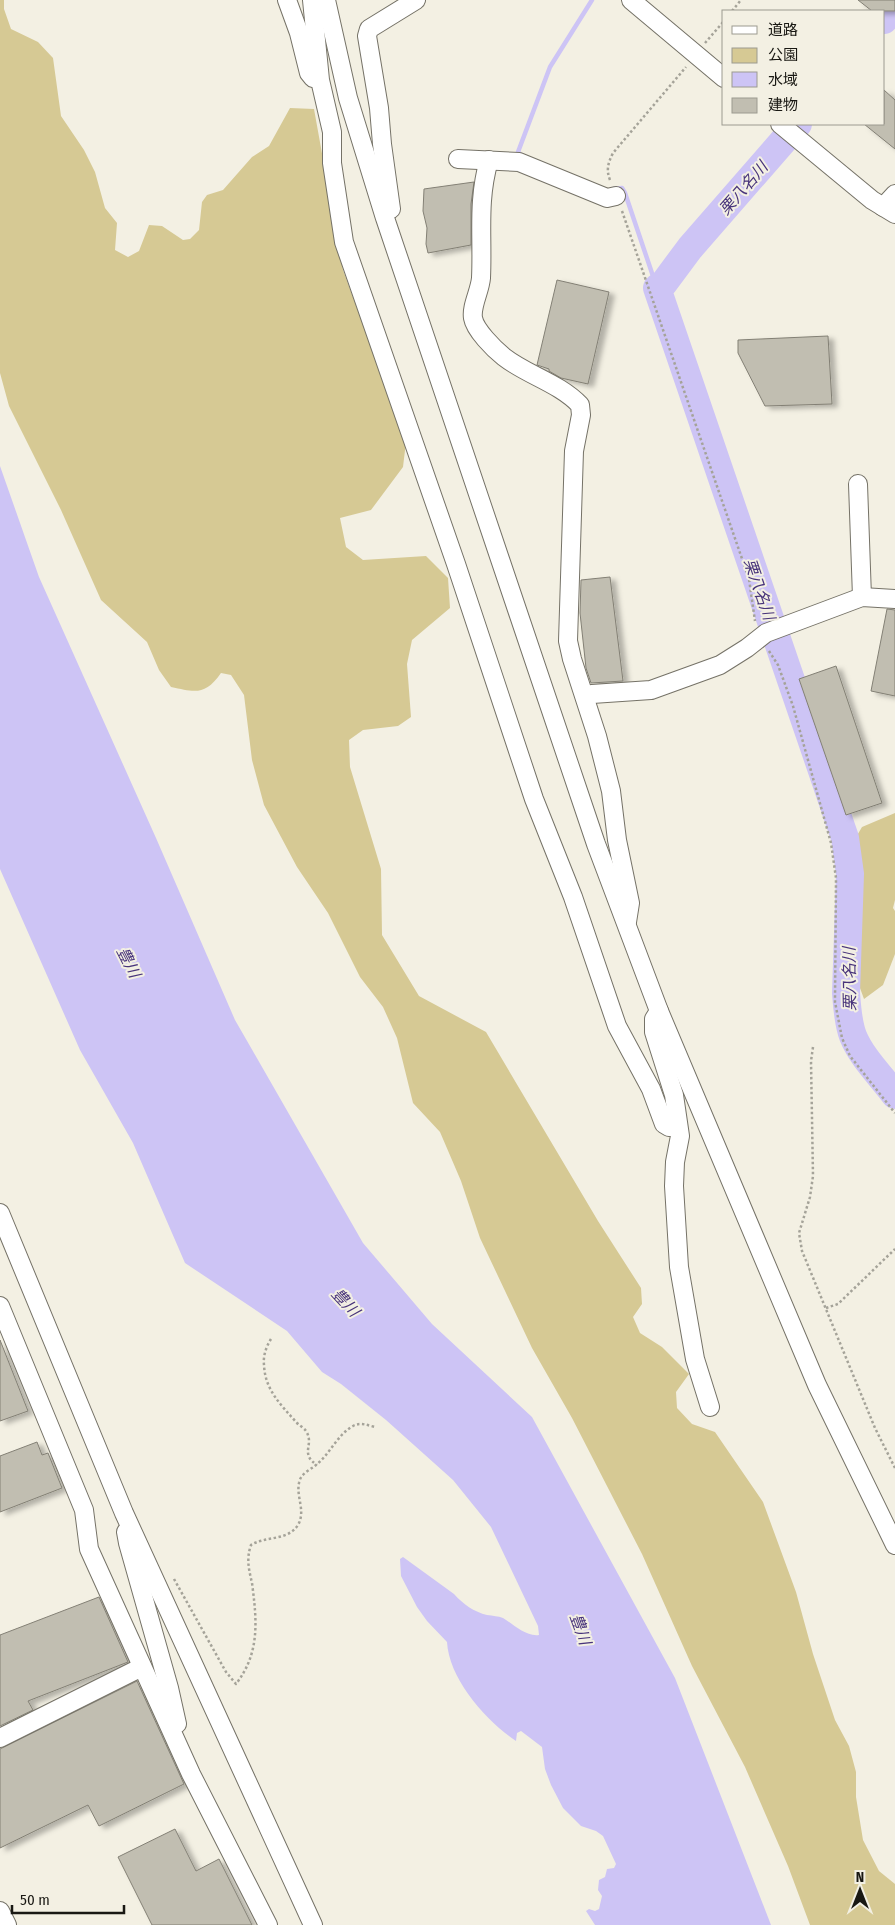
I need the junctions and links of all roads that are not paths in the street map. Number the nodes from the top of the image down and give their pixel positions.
1 (287, 0) edge
2 (312, 0) edge
3 (326, 0) edge
4 (416, 0) edge
5 (631, 0) edge
6 (722, 76) edge
7 (320, 80) junction
8 (787, 130) edge
9 (458, 160) dead end
10 (489, 160) junction
11 (616, 196) road end
12 (891, 205) edge
13 (385, 218) junction
14 (858, 484) dead end
15 (862, 598) junction
16 (895, 599) edge
17 (585, 697) junction
18 (626, 927) junction
19 (659, 1011) junction
20 (677, 1121) junction
21 (0, 1213) edge
22 (0, 1306) edge
23 (710, 1407) dead end
24 (124, 1514) junction
25 (895, 1545) edge
26 (142, 1667) junction
27 (0, 1738) edge
28 (182, 1751) junction
29 (0, 1911) edge
30 (7, 1925) edge
31 (268, 1925) edge
32 (313, 1925) edge

1 - 7 street
2 - 7 street
3 - 13 street
4 - 13 street
5 - 6 street
7 - 20 street
8 - 12 street
9 - 10 street
10 - 11 street
10 - 17 street
13 - 18 street
14 - 15 street
15 - 16 street
15 - 17 street
17 - 18 street
18 - 19 street
19 - 20 street
19 - 25 street
20 - 23 street
21 - 24 street
22 - 26 street
24 - 28 street
24 - 32 street
26 - 27 street
26 - 28 street
28 - 31 street
29 - 30 street

